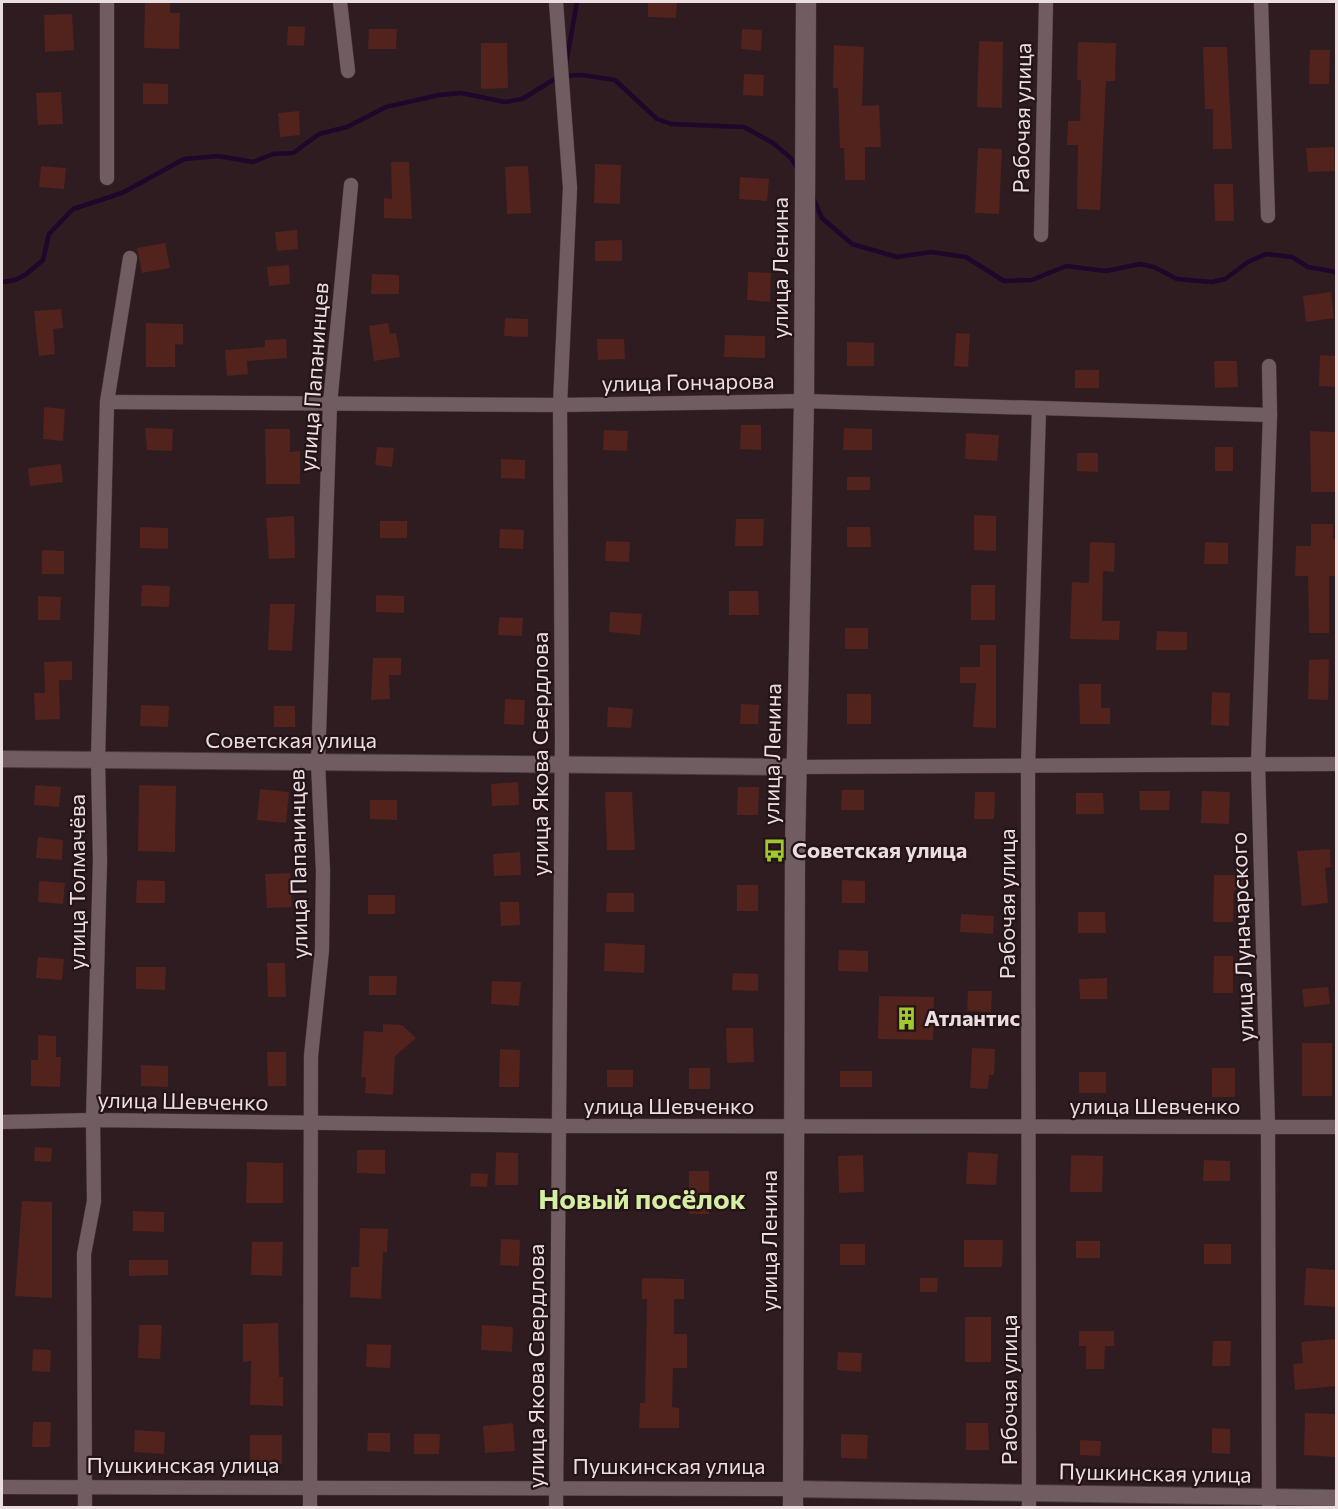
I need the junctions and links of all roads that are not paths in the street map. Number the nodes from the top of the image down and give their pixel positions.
1 (107, 2) edge
2 (340, 2) edge
3 (556, 2) edge
4 (806, 2) edge
5 (1046, 2) edge
6 (1261, 2) edge
7 (348, 71) dead end
8 (107, 178) dead end
9 (351, 185) dead end
10 (1268, 216) dead end
11 (1041, 235) dead end
12 (130, 258) dead end
13 (1269, 366) dead end
14 (804, 400) junction
15 (107, 402) junction
16 (330, 404) junction
17 (560, 405) junction
18 (1039, 409) junction
19 (1270, 416) junction
20 (2, 759) edge
21 (98, 760) junction
22 (318, 763) junction
23 (561, 764) junction
24 (1258, 764) junction
25 (1336, 764) edge
26 (1028, 766) junction
27 (796, 767) junction
28 (93, 1120) junction
29 (2, 1122) edge
30 (311, 1123) junction
31 (559, 1126) junction
32 (792, 1127) junction
33 (1030, 1127) junction
34 (1268, 1127) junction
35 (1336, 1127) edge
36 (2, 1487) edge
37 (85, 1487) junction
38 (310, 1488) junction
39 (556, 1488) junction
40 (793, 1498) edge
41 (1336, 1498) edge
42 (1030, 1501) edge
43 (1269, 1502) edge
44 (86, 1508) edge
45 (310, 1508) edge
46 (556, 1508) edge

1 - 8 street
2 - 7 street
3 - 17 street, улица Якова Свердлова
4 - 14 main road, улица Ленина
5 - 11 street, Рабочая улица
6 - 10 street
9 - 16 street, улица Папанинцев
12 - 15 street, улица Толмачёва
13 - 19 street, улица Луначарского
14 - 17 street, улица Гончарова
14 - 18 street, улица Гончарова
14 - 27 main road, улица Ленина
15 - 16 street, улица Гончарова
15 - 21 street, улица Толмачёва
16 - 17 street, улица Гончарова
16 - 22 street, улица Папанинцев
17 - 23 street, улица Якова Свердлова
18 - 19 street, улица Гончарова
18 - 26 street, Рабочая улица
19 - 24 street, улица Луначарского
20 - 21 street, Советская улица
21 - 22 street, Советская улица
21 - 28 street, улица Толмачёва
22 - 23 street, Советская улица
22 - 30 street, улица Папанинцев
23 - 27 street, Советская улица
23 - 31 street, улица Якова Свердлова
24 - 25 street, Советская улица
24 - 26 street, Советская улица
24 - 34 street, улица Луначарского
26 - 27 street, Советская улица
26 - 33 street, Рабочая улица
27 - 32 main road, улица Ленина
28 - 29 street, улица Шевченко
28 - 30 street, улица Шевченко
28 - 37 street, улица Толмачёва
30 - 31 street, улица Шевченко
30 - 38 street, улица Папанинцев
31 - 32 street, улица Шевченко
31 - 39 street, улица Якова Свердлова
32 - 33 street, улица Шевченко
32 - 40 main road, улица Ленина
33 - 34 street, улица Шевченко
33 - 42 street, Рабочая улица
34 - 35 street, улица Шевченко
34 - 43 street, улица Луначарского
36 - 37 street, Пушкинская улица
37 - 38 street, Пушкинская улица
37 - 44 street, улица Толмачёва
38 - 39 street, Пушкинская улица
38 - 45 street, улица Папанинцев
39 - 40 street, Пушкинская улица
39 - 46 street, улица Якова Свердлова
40 - 42 street, Пушкинская улица
41 - 43 street, Пушкинская улица
42 - 43 street, Пушкинская улица

